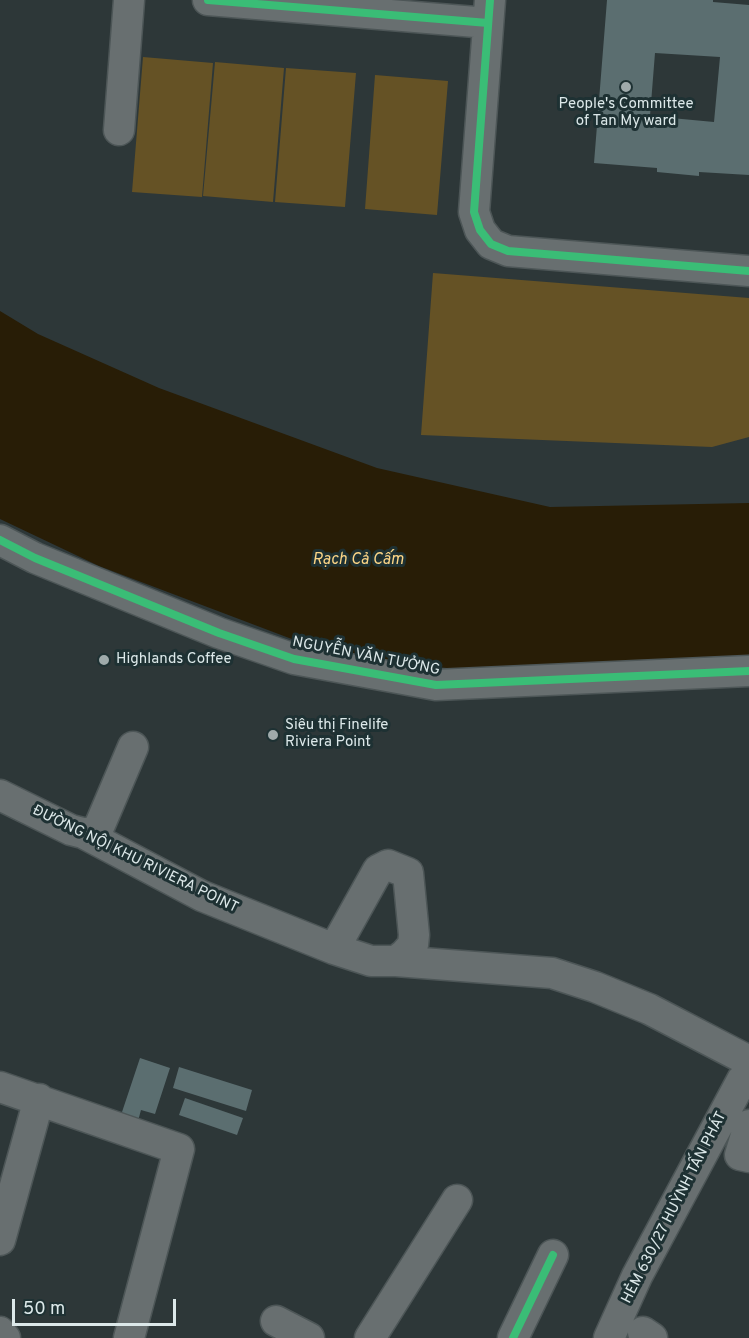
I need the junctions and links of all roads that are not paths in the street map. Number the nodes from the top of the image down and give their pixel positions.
1 (129, 0) edge
2 (208, 0) edge
3 (489, 11) edge
4 (119, 130) dead end
5 (749, 270) edge
6 (0, 540) edge
7 (749, 671) edge
8 (133, 747) dead end
9 (0, 795) edge
10 (83, 833) junction
11 (334, 949) junction
12 (396, 961) junction
13 (745, 1070) edge
14 (0, 1087) edge
15 (39, 1099) junction
16 (749, 1125) edge
17 (749, 1157) edge
18 (457, 1200) dead end
19 (0, 1240) edge
20 (553, 1254) dead end
21 (276, 1322) dead end
22 (0, 1332) edge
23 (5, 1338) edge
24 (129, 1338) edge
25 (309, 1338) edge
26 (370, 1338) edge
27 (513, 1338) edge
28 (609, 1338) edge

1 - 4 street
2 - 3 street
3 - 5 street
6 - 7 street, NGUYỄN VĂN TƯỞNG
8 - 10 street
9 - 10 street, ĐƯỜNG NỘI KHU RIVIERA POINT
10 - 11 street, ĐƯỜNG NỘI KHU RIVIERA POINT
11 - 12 street, ĐƯỜNG NỘI KHU RIVIERA POINT
11 - 12 street
12 - 13 street, ĐƯỜNG NỘI KHU RIVIERA POINT
13 - 28 street, HẺM 630/27 HUỲNH TẤN PHÁT
14 - 15 street
15 - 19 street
15 - 24 street
16 - 17 street
18 - 26 street
20 - 27 street
21 - 25 street
22 - 23 street

